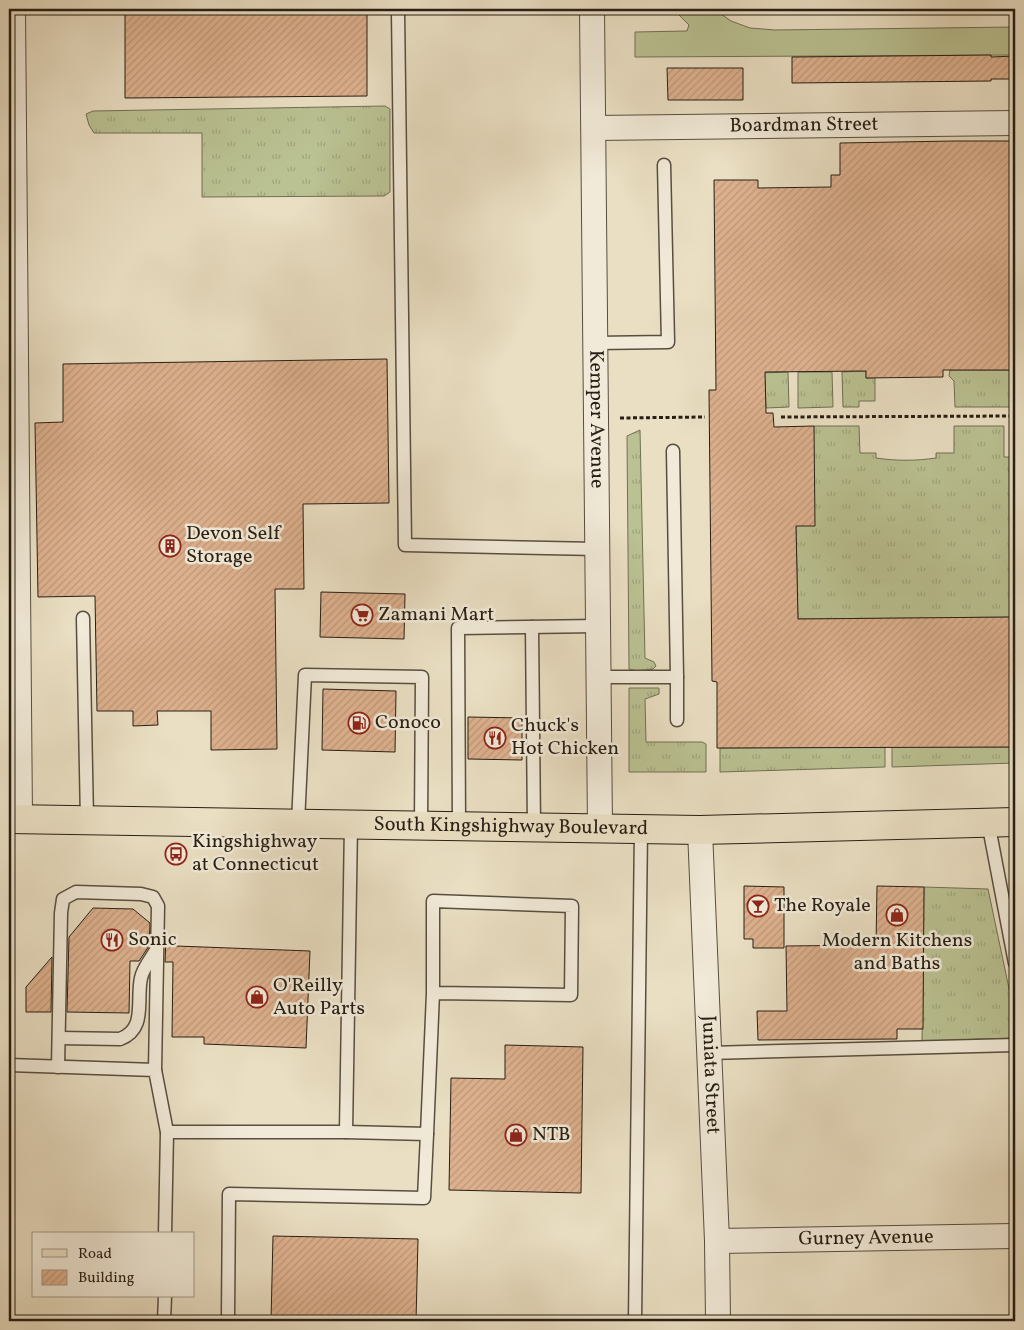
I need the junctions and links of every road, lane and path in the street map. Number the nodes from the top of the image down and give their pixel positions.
1 (13, 9) edge
2 (592, 9) edge
3 (398, 11) dead end
4 (1015, 123) edge
5 (594, 128) junction
6 (664, 165) dead end
7 (596, 343) junction
8 (1015, 416) edge
9 (705, 417) dead end
10 (782, 417) dead end
11 (596, 418) junction
12 (673, 451) dead end
13 (13, 454) edge
14 (597, 549) junction
15 (82, 618) dead end
16 (598, 626) junction
17 (532, 627) junction
18 (598, 677) junction
19 (677, 678) junction
20 (677, 720) dead end
21 (14, 819) edge
22 (87, 820) junction
23 (988, 822) junction
24 (1015, 822) edge
25 (298, 823) junction
26 (351, 824) junction
27 (421, 825) junction
28 (459, 826) junction
29 (534, 827) junction
30 (600, 828) junction
31 (641, 829) junction
32 (700, 830) junction
33 (157, 948) junction
34 (1015, 963) edge
35 (433, 993) junction
36 (59, 1038) junction
37 (1015, 1045) edge
38 (709, 1052) junction
39 (9, 1065) edge
40 (58, 1066) junction
41 (155, 1070) junction
42 (167, 1132) junction
43 (346, 1132) junction
44 (427, 1134) junction
45 (165, 1232) edge
46 (1015, 1236) edge
47 (717, 1241) junction
48 (165, 1298) edge
49 (228, 1317) dead end
50 (164, 1321) edge
51 (635, 1321) edge
52 (718, 1321) edge

1 - 13 street
2 - 5 street, Kemper Avenue
3 - 14 lane
4 - 5 street, Boardman Street
5 - 7 street, Kemper Avenue
6 - 7 lane
7 - 11 street, Kemper Avenue
8 - 10 path
9 - 11 path
11 - 14 street, Kemper Avenue
12 - 19 lane
13 - 21 street
14 - 16 street, Kemper Avenue
15 - 22 lane
16 - 17 lane
16 - 18 street, Kemper Avenue
17 - 28 lane
17 - 29 lane
18 - 19 lane
18 - 30 street, Kemper Avenue
19 - 20 lane
21 - 22 main road, South Kingshighway Boulevard
22 - 25 main road, South Kingshighway Boulevard
23 - 24 main road, South Kingshighway Boulevard
23 - 32 main road, South Kingshighway Boulevard
23 - 34 lane
25 - 26 main road, South Kingshighway Boulevard
25 - 27 lane
26 - 27 main road, South Kingshighway Boulevard
26 - 43 lane
27 - 28 main road, South Kingshighway Boulevard
28 - 29 main road, South Kingshighway Boulevard
29 - 30 main road, South Kingshighway Boulevard
30 - 31 main road, South Kingshighway Boulevard
31 - 32 main road, South Kingshighway Boulevard
31 - 51 lane
32 - 38 street, Juniata Street
33 - 36 lane
33 - 36 lane
33 - 41 lane
35 - 35 lane
35 - 44 lane
36 - 40 lane
37 - 38 lane
38 - 47 street, Juniata Street
39 - 40 lane
40 - 41 lane
41 - 42 lane
42 - 43 lane
42 - 45 lane
43 - 44 lane
44 - 49 lane
46 - 47 street, Gurney Avenue
47 - 52 street, Juniata Street
48 - 50 lane

